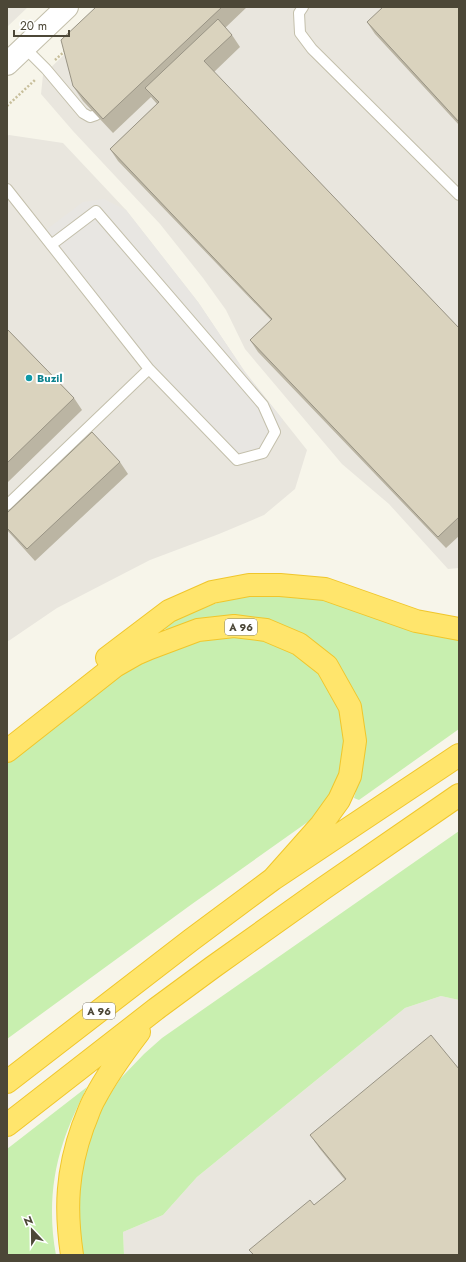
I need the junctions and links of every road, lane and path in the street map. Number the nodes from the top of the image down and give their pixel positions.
1 (67, 7) edge
2 (303, 7) edge
3 (24, 47) junction
4 (68, 48) edge
5 (7, 64) edge
6 (46, 69) junction
7 (7, 106) edge
8 (96, 114) edge
9 (7, 189) edge
10 (459, 195) edge
11 (51, 245) junction
12 (149, 369) junction
13 (7, 505) edge
14 (459, 629) edge
15 (7, 736) edge
16 (7, 751) edge
17 (459, 755) edge
18 (459, 795) edge
19 (273, 879) junction
20 (156, 1009) junction
21 (7, 1082) edge
22 (7, 1125) edge
23 (72, 1255) edge

1 - 3 street
2 - 10 lane
3 - 5 street
3 - 6 lane
4 - 6 path
6 - 7 path
6 - 8 lane
9 - 11 lane
11 - 12 lane
11 - 12 lane
12 - 13 lane
14 - 15 highway
16 - 19 highway, A 96
17 - 19 highway, A 96
18 - 20 highway
19 - 21 highway, A 96
20 - 22 highway
20 - 23 highway

